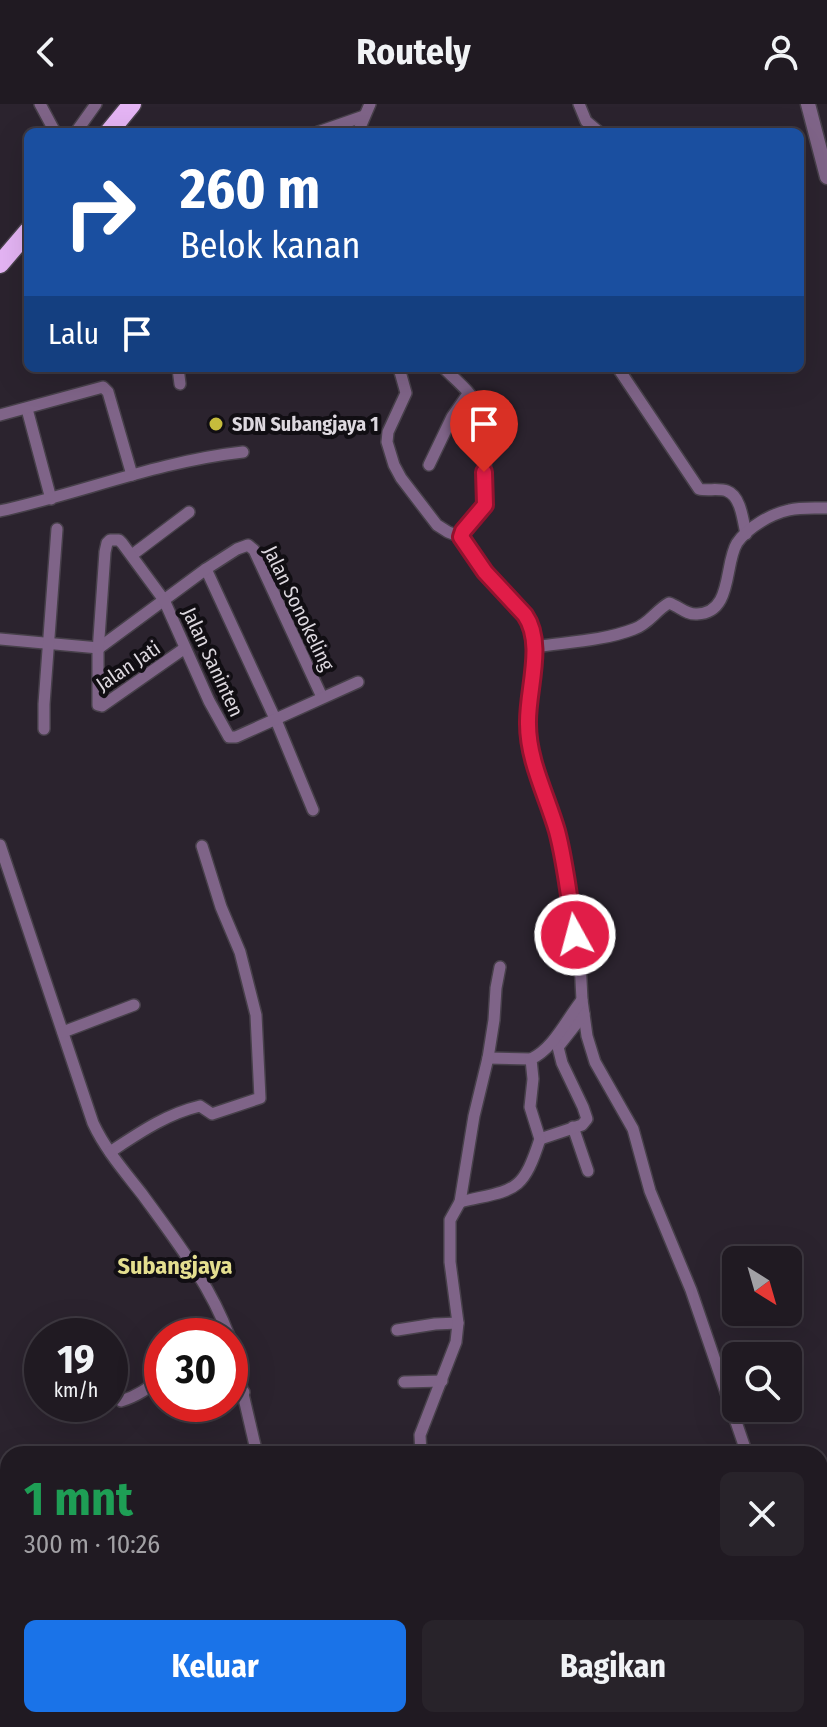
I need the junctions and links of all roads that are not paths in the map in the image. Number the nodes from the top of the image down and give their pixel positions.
1 (40, 104) edge
2 (96, 104) edge
3 (370, 104) edge
4 (579, 104) edge
5 (808, 104) edge
6 (126, 106) edge
7 (364, 116) junction
8 (53, 128) edge
9 (79, 128) edge
10 (112, 128) edge
11 (330, 128) edge
12 (360, 128) edge
13 (594, 128) edge
14 (827, 177) edge
15 (24, 236) edge
16 (0, 264) edge
17 (178, 372) edge
18 (400, 372) edge
19 (448, 372) edge
20 (621, 372) edge
21 (180, 384) dead end
22 (468, 394) junction
23 (27, 409) junction
24 (0, 415) edge
25 (243, 452) dead end
26 (429, 465) dead end
27 (132, 475) junction
28 (51, 499) junction
29 (827, 508) edge
30 (0, 511) edge
31 (189, 512) dead end
32 (57, 529) dead end
33 (746, 534) junction
34 (461, 537) junction
35 (132, 555) junction
36 (206, 569) junction
37 (164, 600) junction
38 (0, 639) edge
39 (48, 643) junction
40 (534, 647) junction
41 (99, 648) junction
42 (185, 648) junction
43 (358, 682) dead end
44 (322, 697) junction
45 (275, 719) junction
46 (44, 729) dead end
47 (313, 810) dead end
48 (0, 845) edge
49 (202, 846) dead end
50 (500, 967) dead end
51 (582, 1000) junction
52 (134, 1005) dead end
53 (584, 1014) junction
54 (63, 1032) junction
55 (553, 1048) junction
56 (488, 1058) junction
57 (531, 1059) junction
58 (573, 1127) junction
59 (540, 1139) junction
60 (110, 1152) junction
61 (588, 1171) dead end
62 (460, 1202) junction
63 (221, 1318) edge
64 (458, 1323) junction
65 (397, 1330) dead end
66 (442, 1381) junction
67 (404, 1382) dead end
68 (248, 1411) edge
69 (255, 1446) edge
70 (421, 1446) edge
71 (744, 1446) edge

1 - 8 street
2 - 9 street
3 - 7 street
4 - 13 street
5 - 14 street
6 - 10 highway
7 - 11 street
7 - 12 street
15 - 16 highway
17 - 21 street
18 - 34 street
19 - 22 street
20 - 33 street
22 - 26 street
22 - 34 street
23 - 24 street
23 - 27 street
23 - 28 street
25 - 27 street
27 - 28 street
28 - 30 street
29 - 33 street
31 - 35 street
32 - 39 street
33 - 40 street
34 - 40 street
35 - 37 street, Jalan Saninten
35 - 41 street
36 - 37 street
36 - 44 street, Jalan Sonokeling
36 - 45 street
37 - 41 street
37 - 42 street, Jalan Saninten
38 - 39 street
39 - 41 street
39 - 46 street
40 - 51 street
41 - 42 street, Jalan Jati
42 - 45 street, Jalan Saninten
43 - 44 street
44 - 45 street
45 - 47 street
48 - 54 street
49 - 60 street
50 - 56 street
51 - 53 street
51 - 55 street
52 - 54 street
53 - 55 street
53 - 71 street
54 - 60 street
55 - 57 street
55 - 58 street
56 - 57 street
56 - 62 street
57 - 59 street
58 - 59 street
58 - 61 street
59 - 62 street
60 - 63 street
62 - 64 street
64 - 65 street
64 - 66 street
66 - 67 street
66 - 70 street
68 - 69 street

